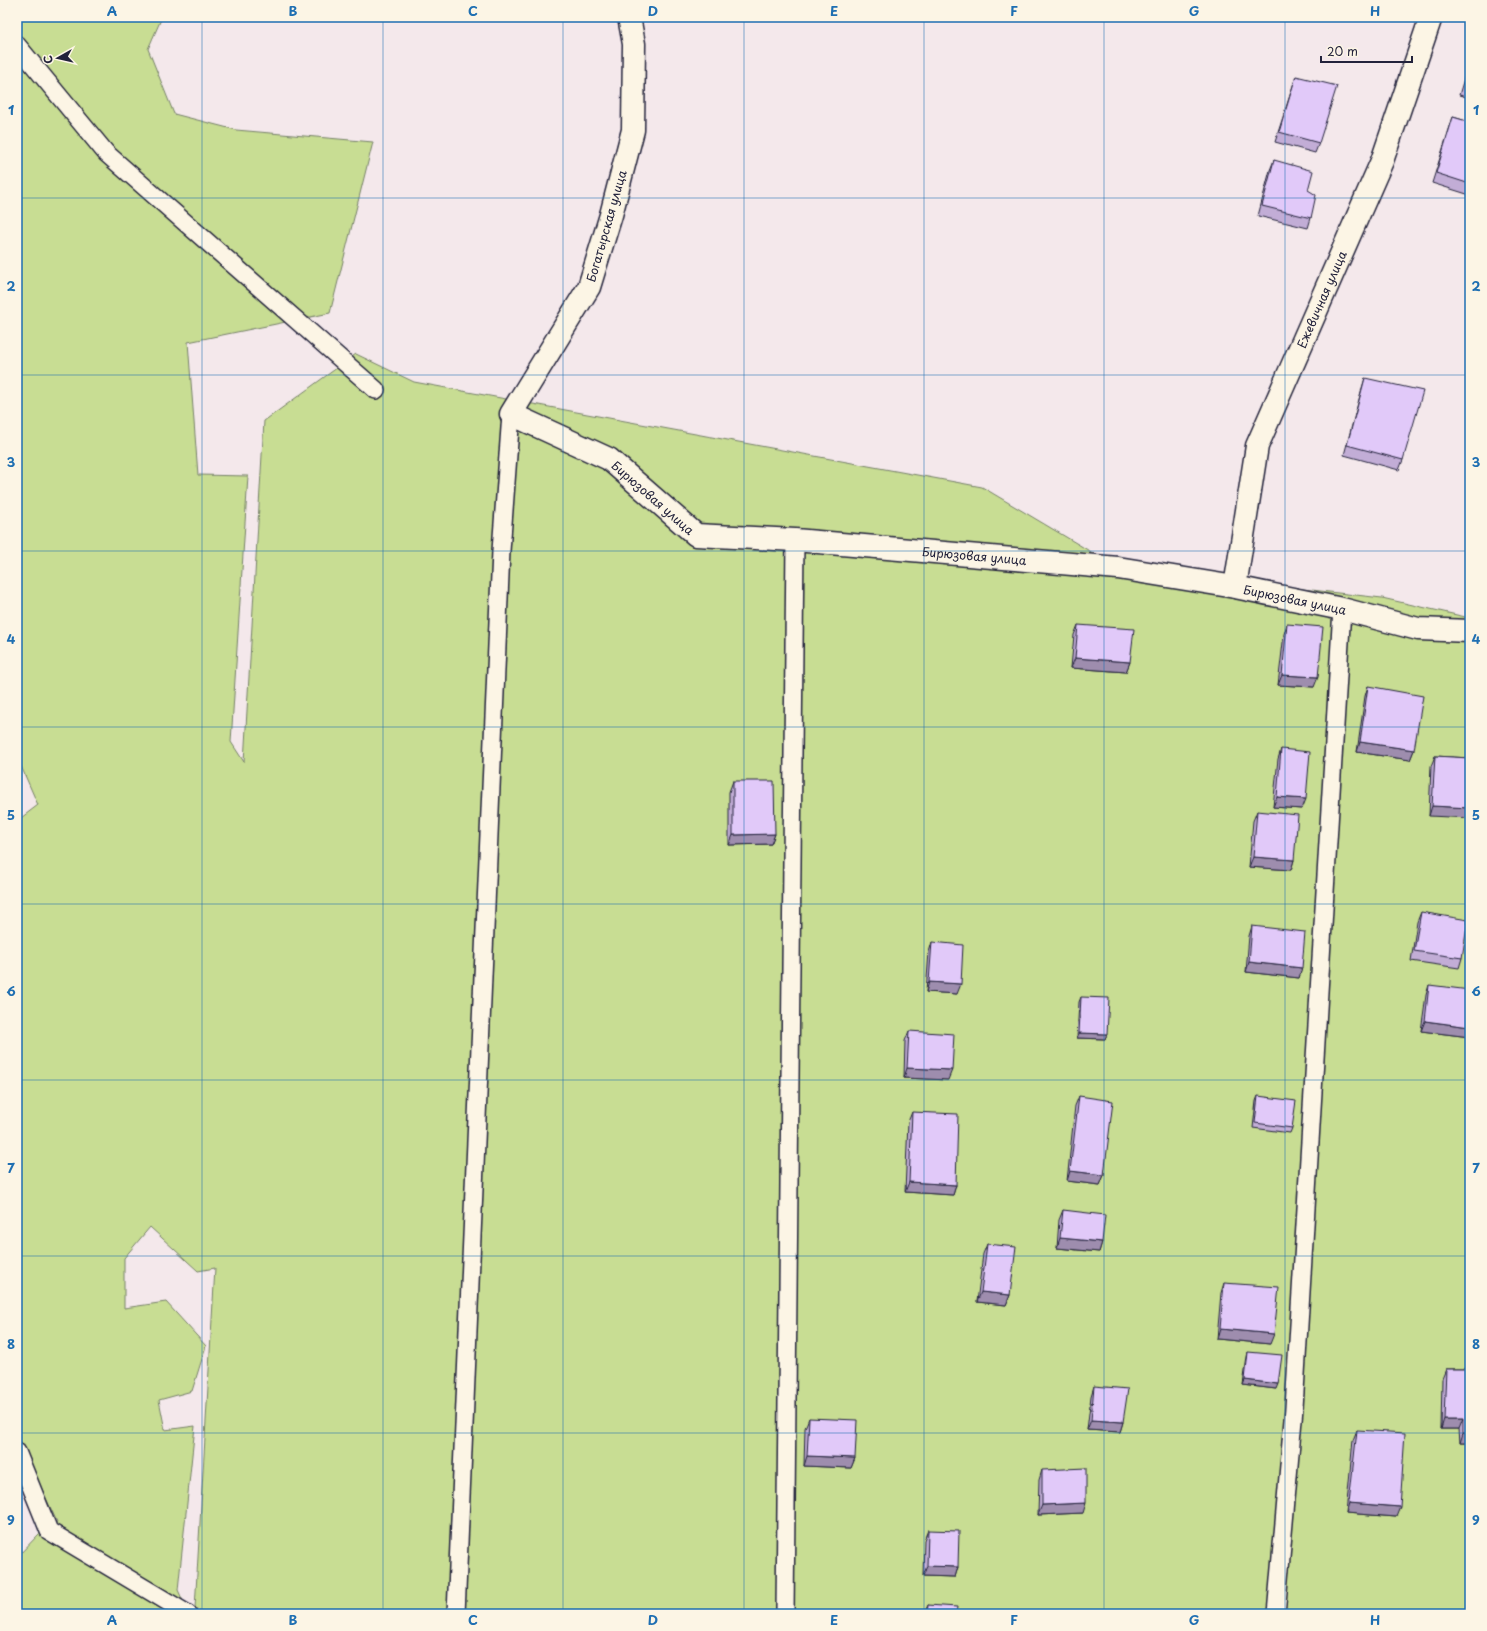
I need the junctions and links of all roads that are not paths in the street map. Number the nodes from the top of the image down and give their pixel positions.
1 (629, 17) edge
2 (642, 17) edge
3 (1431, 17) edge
4 (634, 44) junction
5 (17, 45) edge
6 (376, 390) dead end
7 (511, 414) junction
8 (795, 540) junction
9 (1235, 587) junction
10 (1342, 609) junction
11 (1470, 631) edge
12 (17, 1452) edge
13 (188, 1614) edge
14 (456, 1614) edge
15 (785, 1614) edge
16 (1276, 1614) edge

1 - 4 street, Богатырская улица
2 - 4 street
3 - 9 street, Ежевичная улица
4 - 7 street, Богатырская улица
5 - 6 lane
7 - 8 street, Бирюзовая улица
7 - 14 lane
8 - 9 street, Бирюзовая улица
8 - 15 lane
9 - 10 street, Бирюзовая улица
10 - 11 street, Бирюзовая улица
10 - 16 lane
12 - 13 lane

